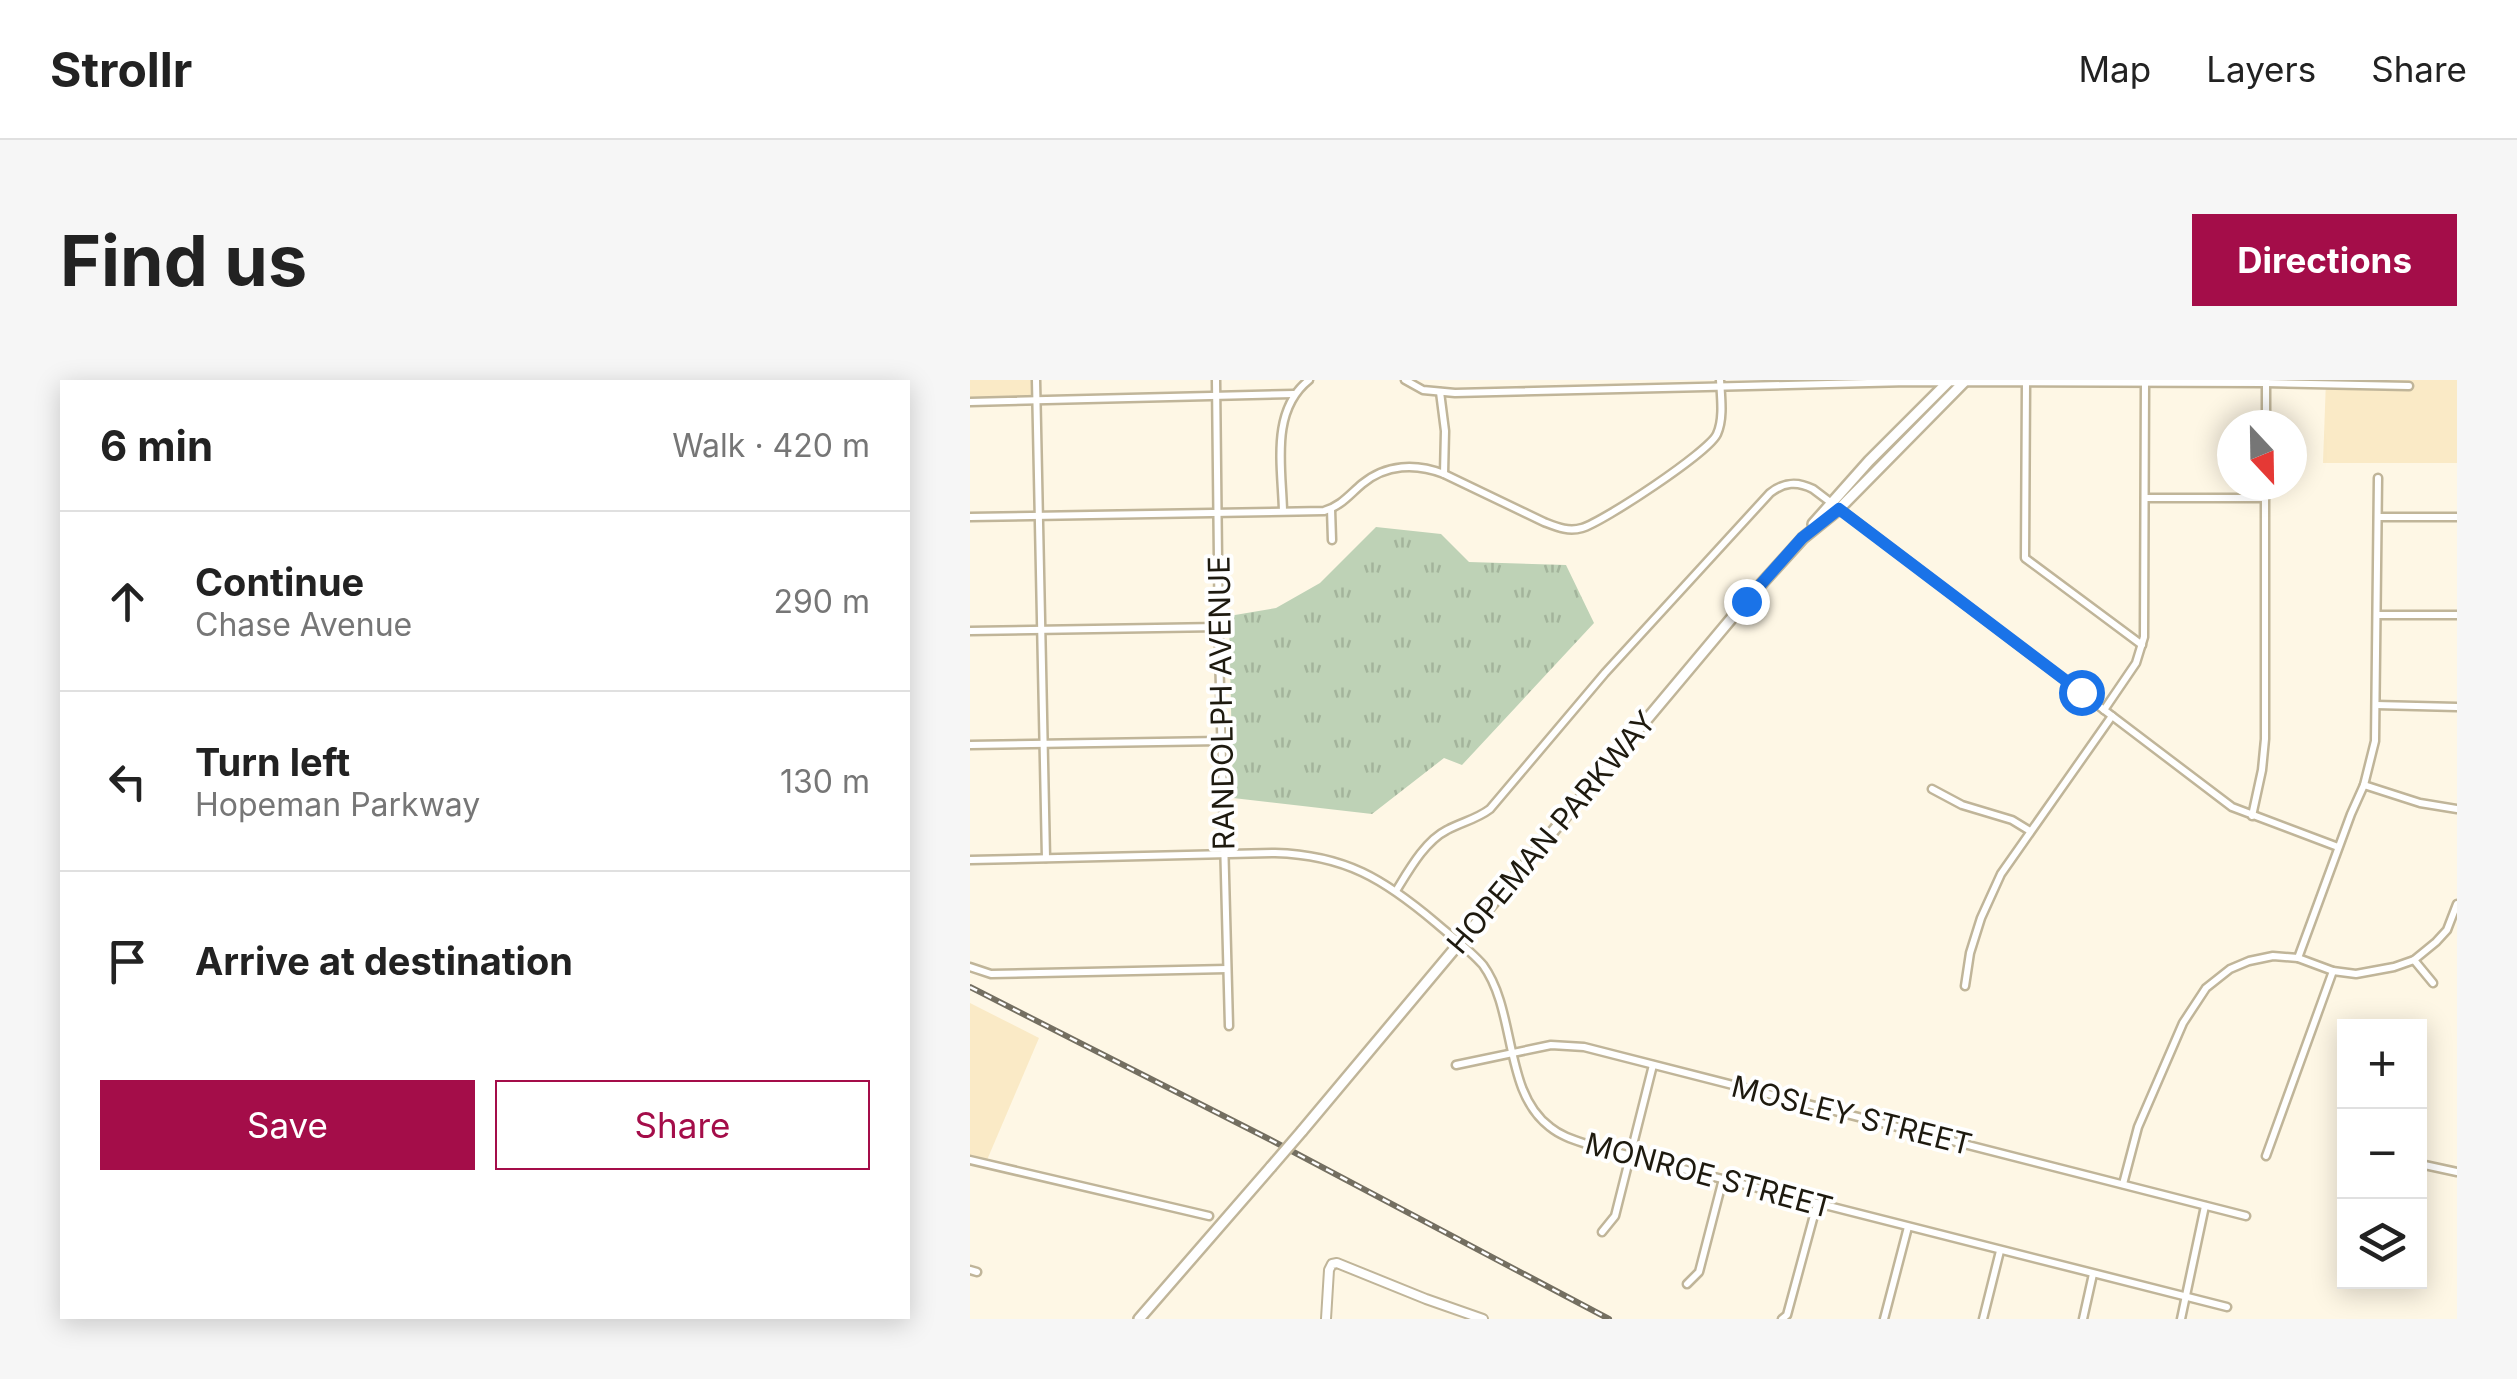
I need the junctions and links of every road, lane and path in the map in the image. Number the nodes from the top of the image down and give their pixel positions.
1 (1036, 380) edge
2 (1216, 380) edge
3 (1309, 380) edge
4 (1405, 380) edge
5 (1509, 380) edge
6 (1948, 381) edge
7 (1965, 381) edge
8 (2026, 382) edge
9 (2145, 382) edge
10 (2266, 382) edge
11 (1720, 384) edge
12 (2409, 386) dead end
13 (1509, 390) junction
14 (1440, 392) junction
15 (1294, 394) junction
16 (1216, 397) junction
17 (1036, 401) junction
18 (970, 402) edge
19 (2266, 410) edge
20 (1444, 474) junction
21 (2378, 478) dead end
22 (2144, 498) junction
23 (2217, 498) edge
24 (2266, 500) edge
25 (1835, 506) junction
26 (1332, 509) junction
27 (1283, 511) junction
28 (1218, 512) junction
29 (1038, 515) junction
30 (970, 516) edge
31 (2457, 516) edge
32 (2378, 517) junction
33 (1332, 540) dead end
34 (2377, 615) junction
35 (2457, 615) edge
36 (1219, 627) junction
37 (1041, 630) junction
38 (970, 631) edge
39 (2143, 646) junction
40 (2376, 706) junction
41 (2457, 707) edge
42 (2104, 710) junction
43 (2112, 716) junction
44 (1221, 741) junction
45 (1044, 744) junction
46 (970, 745) edge
47 (2364, 785) junction
48 (1932, 790) dead end
49 (2457, 810) edge
50 (2252, 816) junction
51 (2030, 832) junction
52 (2338, 847) junction
53 (1224, 854) junction
54 (1046, 858) junction
55 (970, 860) edge
56 (1396, 890) junction
57 (2457, 904) edge
58 (1459, 943) junction
59 (2298, 958) junction
60 (2414, 960) junction
61 (970, 967) edge
62 (1227, 969) junction
63 (2333, 971) junction
64 (2433, 983) dead end
65 (1965, 986) dead end
66 (1229, 1026) dead end
67 (1513, 1052) junction
68 (1653, 1064) junction
69 (1456, 1065) dead end
70 (1630, 1155) junction
71 (2266, 1156) dead end
72 (970, 1160) edge
73 (2427, 1166) edge
74 (2457, 1172) edge
75 (1723, 1179) junction
76 (2123, 1184) junction
77 (1817, 1204) junction
78 (2205, 1206) junction
79 (1209, 1216) dead end
80 (2246, 1216) dead end
81 (1908, 1227) junction
82 (1602, 1232) dead end
83 (2000, 1252) junction
84 (2093, 1274) junction
85 (1687, 1284) dead end
86 (2185, 1298) junction
87 (2227, 1308) dead end
88 (1142, 1319) edge
89 (1326, 1319) edge
90 (1483, 1319) edge
91 (1782, 1319) edge
92 (1884, 1319) edge
93 (1983, 1319) edge
94 (2083, 1319) edge
95 (2181, 1319) edge

1 - 17 street
2 - 16 street, RANDOLPH AVENUE
3 - 15 street
4 - 14 street
5 - 13 street
6 - 7 street
6 - 11 street
6 - 25 main road
7 - 8 street
7 - 25 main road
8 - 9 street
8 - 39 street
9 - 10 street
9 - 22 street
10 - 12 street
10 - 19 street
11 - 13 street
11 - 20 street
13 - 14 street
14 - 20 street
15 - 16 street
15 - 27 street
16 - 17 street
16 - 28 street, RANDOLPH AVENUE
17 - 18 street
17 - 29 street
20 - 26 street
21 - 32 street
22 - 23 street
22 - 39 street
24 - 50 street
25 - 42 street
25 - 56 street
25 - 58 main road, HOPEMAN PARKWAY
26 - 27 street
26 - 33 street
27 - 28 street
28 - 29 street
28 - 36 street, RANDOLPH AVENUE
29 - 30 street
29 - 37 street
31 - 32 street
32 - 34 street
34 - 35 street
34 - 40 street
36 - 37 street
36 - 44 street, RANDOLPH AVENUE
37 - 38 street
37 - 45 street
39 - 42 street
40 - 41 street
40 - 47 street
42 - 43 street
43 - 50 street
43 - 51 street
44 - 45 street
44 - 53 street, RANDOLPH AVENUE
45 - 46 street
45 - 54 street
47 - 49 street
47 - 52 street
48 - 51 street
50 - 52 street
51 - 65 street
52 - 59 street
53 - 54 street, MONROE STREET
53 - 56 street, MONROE STREET
53 - 62 street, RANDOLPH AVENUE
54 - 55 street, MONROE STREET
56 - 58 street, MONROE STREET
57 - 60 street
58 - 67 street, MONROE STREET
58 - 88 main road, HOPEMAN PARKWAY, bridge
59 - 63 street
59 - 76 street
60 - 63 street
60 - 64 street
61 - 62 street
62 - 66 street, RANDOLPH AVENUE
63 - 71 street
67 - 68 street, MOSLEY STREET
67 - 69 street, MOSLEY STREET
67 - 70 street, MONROE STREET
68 - 70 street
68 - 76 street, MOSLEY STREET
70 - 75 street, MONROE STREET
70 - 82 street
72 - 79 street
73 - 74 street
75 - 77 street, MONROE STREET
75 - 85 street
76 - 78 street, MOSLEY STREET
77 - 81 street, MONROE STREET
77 - 91 street
78 - 80 street, MOSLEY STREET
78 - 86 street
81 - 83 street, MONROE STREET
81 - 92 street
83 - 84 street, MONROE STREET
83 - 93 street
84 - 86 street, MONROE STREET
84 - 94 street
86 - 87 street, MONROE STREET
86 - 95 street
89 - 90 street

